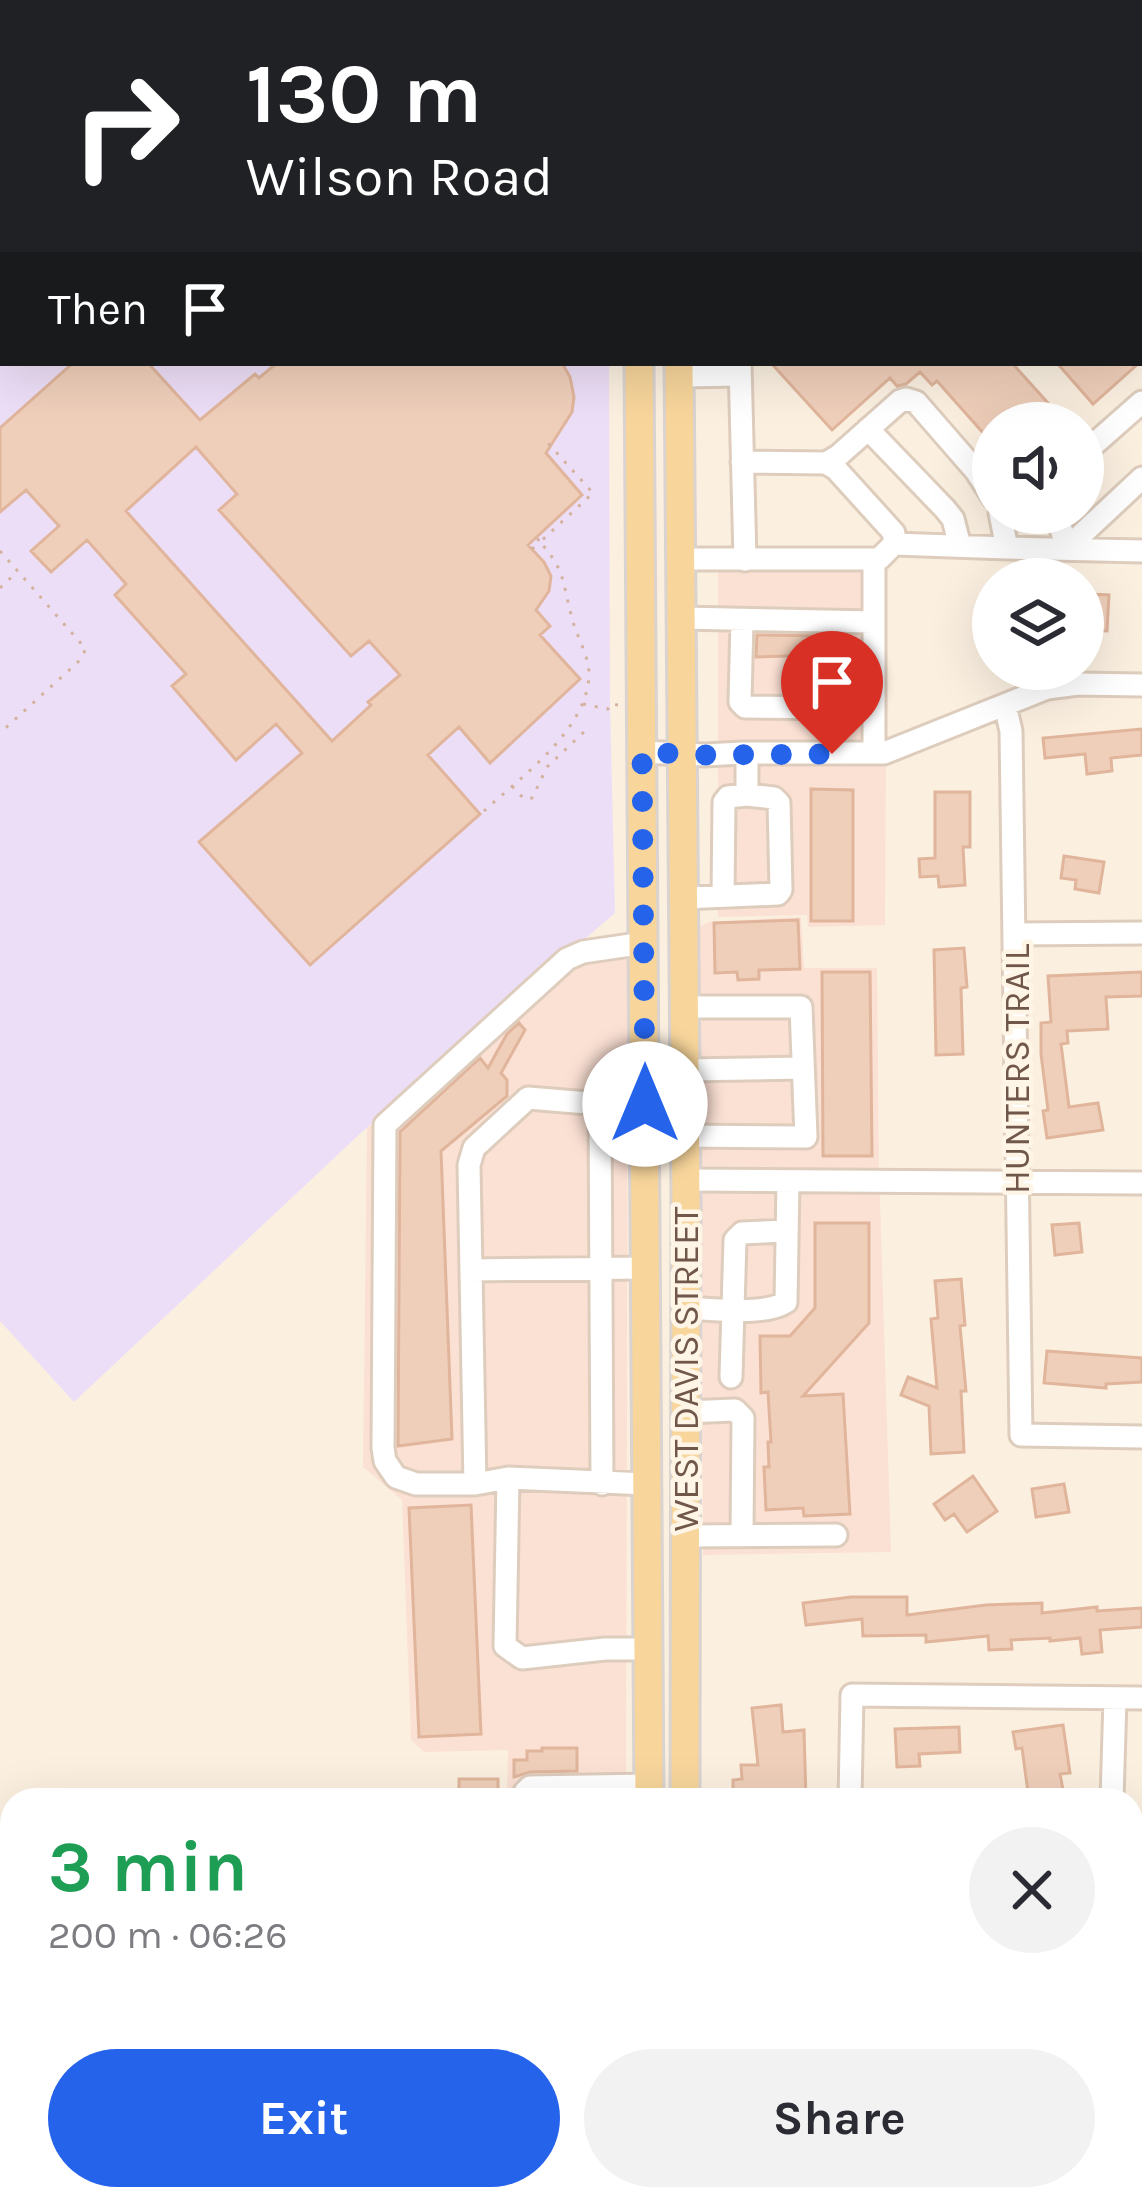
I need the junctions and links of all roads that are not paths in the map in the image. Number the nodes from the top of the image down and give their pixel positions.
1 (639, 366) edge
2 (672, 367) edge
3 (740, 369) edge
4 (1142, 402) edge
5 (868, 429) junction
6 (1104, 435) edge
7 (742, 462) junction
8 (826, 463) junction
9 (972, 465) edge
10 (1142, 478) edge
11 (1004, 534) edge
12 (1063, 534) edge
13 (894, 544) junction
14 (960, 547) junction
15 (1007, 548) junction
16 (1067, 548) junction
17 (1142, 551) edge
18 (874, 559) junction
19 (680, 560) junction
20 (745, 560) junction
21 (681, 618) junction
22 (742, 620) junction
23 (874, 622) junction
24 (1142, 685) edge
25 (1005, 705) junction
26 (874, 708) junction
27 (642, 752) junction
28 (874, 753) junction
29 (682, 754) junction
30 (747, 755) junction
31 (747, 795) junction
32 (723, 896) junction
33 (683, 898) junction
34 (1142, 933) edge
35 (1015, 934) junction
36 (644, 944) junction
37 (684, 1007) junction
38 (645, 1056) junction
39 (803, 1069) junction
40 (685, 1070) junction
41 (600, 1104) junction
42 (645, 1104) junction
43 (686, 1136) junction
44 (686, 1180) junction
45 (788, 1181) junction
46 (1016, 1182) junction
47 (1142, 1183) edge
48 (788, 1232) junction
49 (600, 1267) junction
50 (646, 1268) junction
51 (471, 1270) junction
52 (686, 1307) junction
53 (733, 1310) junction
54 (731, 1377) dead end
55 (685, 1412) junction
56 (1142, 1437) edge
57 (508, 1478) junction
58 (475, 1484) junction
59 (602, 1484) junction
60 (647, 1484) junction
61 (742, 1535) junction
62 (836, 1535) dead end
63 (684, 1536) junction
64 (648, 1649) junction
65 (684, 1673) junction
66 (1115, 1698) junction
67 (1142, 1698) edge
68 (655, 1788) edge
69 (685, 1788) edge
70 (850, 1788) edge
71 (1112, 1788) edge

1 - 27 main road, WEST DAVIS STREET
2 - 3 street
2 - 19 main road, WEST DAVIS STREET
3 - 7 street
4 - 6 street
5 - 8 street
5 - 9 street
5 - 14 street
7 - 8 street
7 - 20 street
8 - 13 street
10 - 16 street
11 - 15 street
12 - 16 street
13 - 14 street
13 - 18 street
14 - 15 street
15 - 16 street
16 - 17 street
18 - 20 street
18 - 23 street
19 - 20 street
19 - 21 main road, WEST DAVIS STREET
21 - 22 street
21 - 29 main road, WEST DAVIS STREET
22 - 23 street
22 - 26 street
23 - 26 street
24 - 25 street
25 - 28 street
25 - 35 street, HUNTERS TRAIL
26 - 28 street
27 - 29 street
27 - 36 main road, WEST DAVIS STREET
28 - 30 street
29 - 30 street
29 - 33 main road, WEST DAVIS STREET
30 - 31 street
31 - 32 street
31 - 32 street
32 - 33 street
33 - 37 main road, WEST DAVIS STREET
34 - 35 street
35 - 46 street, HUNTERS TRAIL
36 - 38 main road, WEST DAVIS STREET
36 - 58 street
37 - 39 street
37 - 40 main road, WEST DAVIS STREET
38 - 42 main road, WEST DAVIS STREET
38 - 52 main road
39 - 40 street
39 - 43 street
40 - 43 main road, WEST DAVIS STREET
41 - 42 street
41 - 49 street
41 - 51 street
42 - 50 main road, WEST DAVIS STREET
43 - 44 main road, WEST DAVIS STREET
44 - 45 street
44 - 52 main road, WEST DAVIS STREET
45 - 46 street
45 - 48 street
46 - 47 street
46 - 56 street, HUNTERS TRAIL
48 - 53 street
48 - 53 street
49 - 50 street
49 - 51 street
49 - 59 street
50 - 60 main road, WEST DAVIS STREET
51 - 58 street
52 - 53 street
52 - 55 main road, WEST DAVIS STREET
53 - 54 street
55 - 61 street
55 - 63 main road, WEST DAVIS STREET
57 - 58 street
57 - 59 street
57 - 64 street
59 - 60 street
60 - 64 main road, WEST DAVIS STREET
60 - 65 main road
61 - 62 street
61 - 63 street
63 - 65 main road, WEST DAVIS STREET
64 - 68 main road, WEST DAVIS STREET
65 - 69 main road, WEST DAVIS STREET
66 - 67 street
66 - 70 street
66 - 71 street

